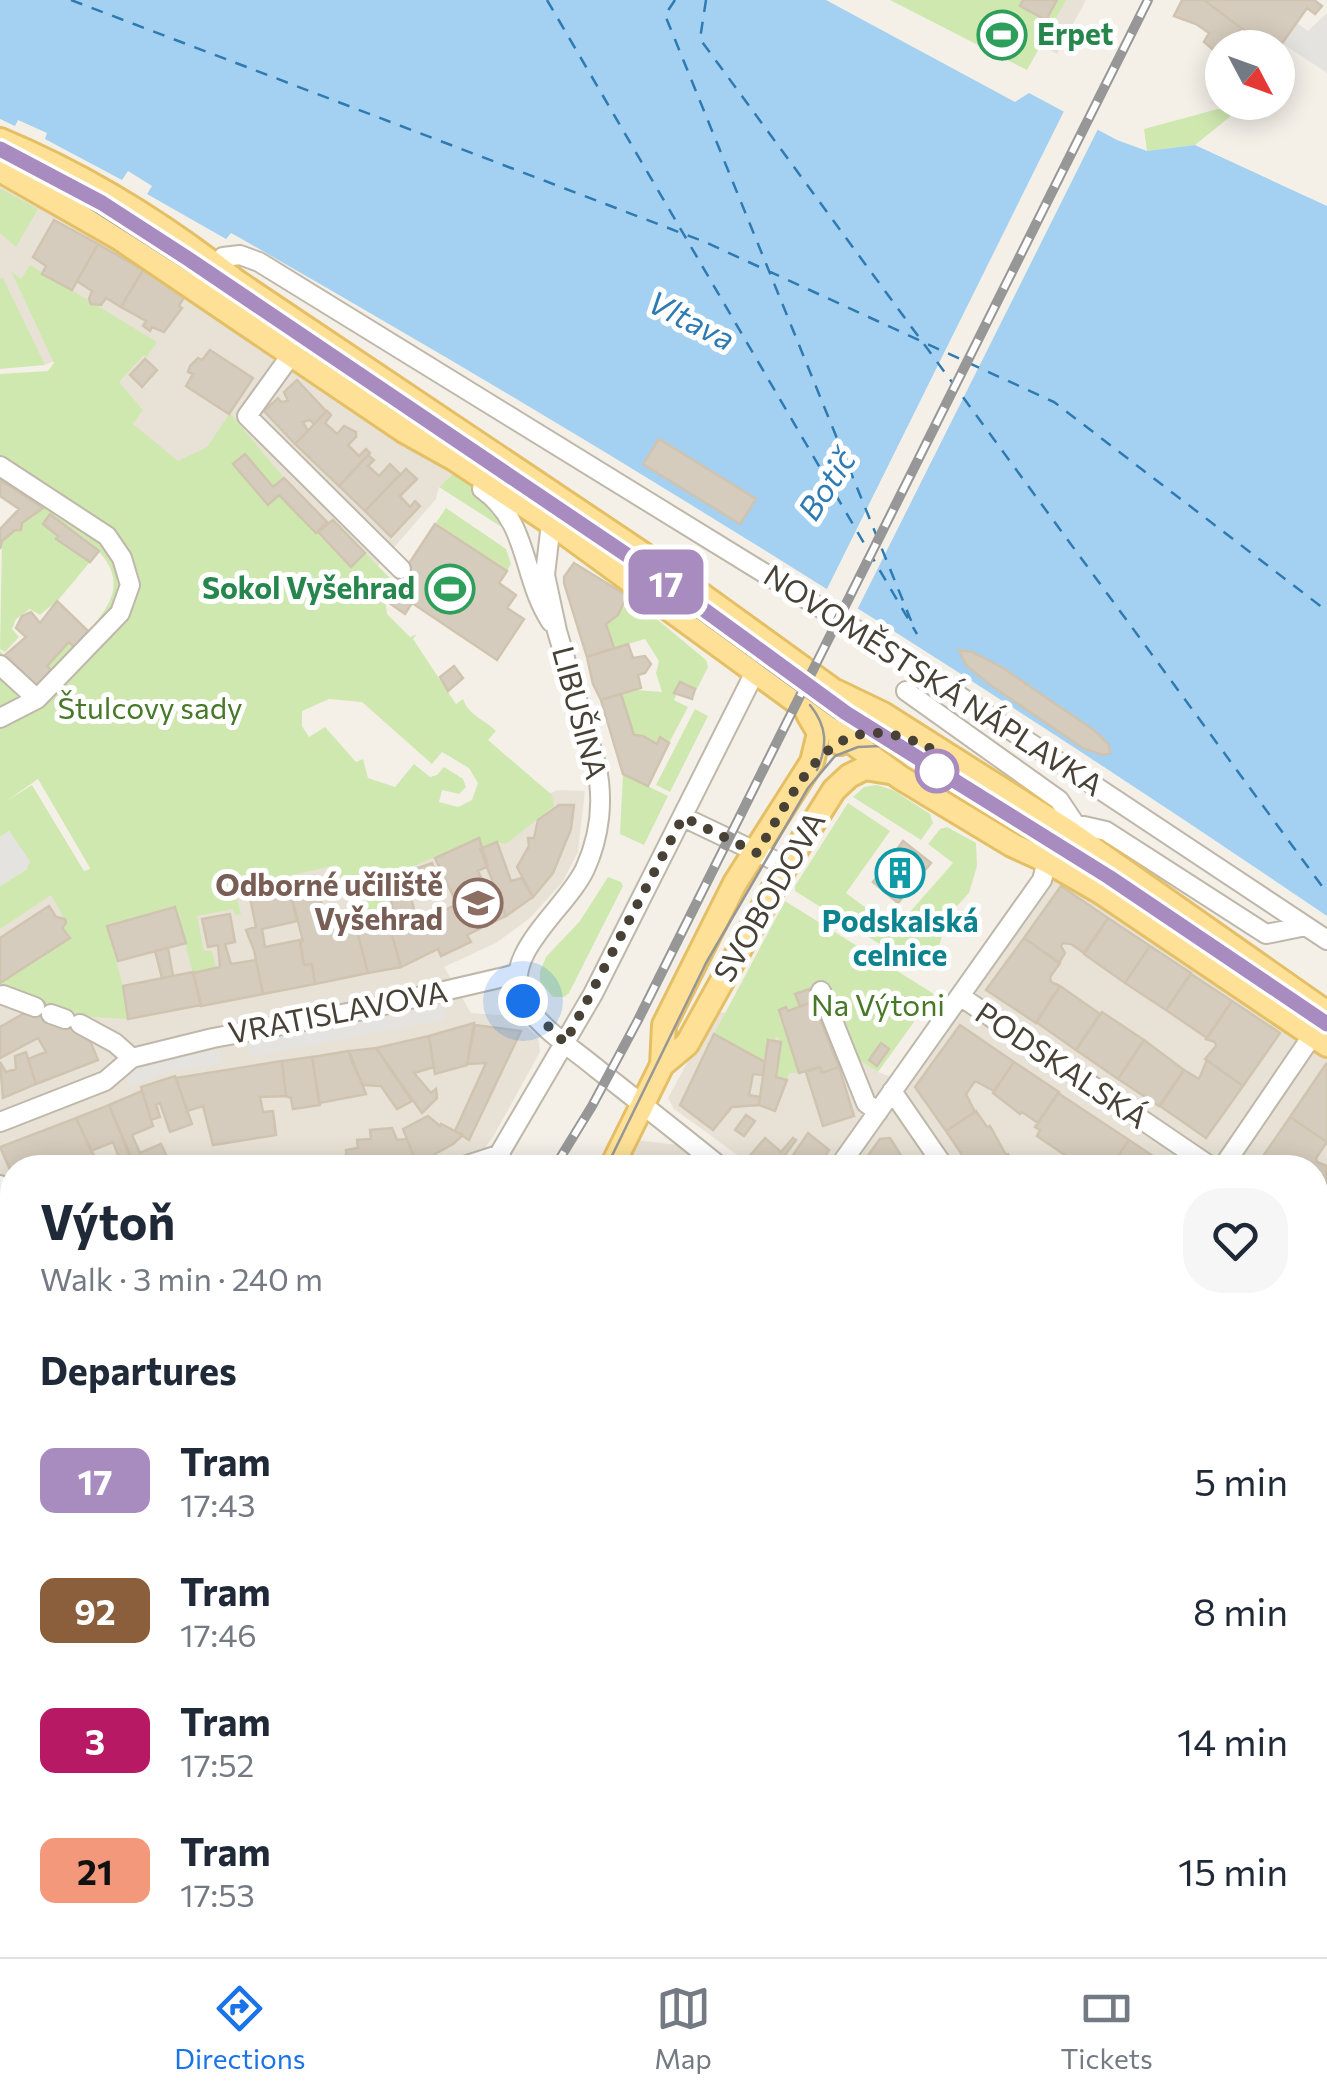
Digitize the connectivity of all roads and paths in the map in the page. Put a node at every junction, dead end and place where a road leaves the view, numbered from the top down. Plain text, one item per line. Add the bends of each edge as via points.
1 (0, 140) edge
2 (0, 170) edge
3 (223, 258) dead end
4 (309, 330) junction
5 (292, 355) junction
6 (432, 450) junction
7 (0, 466) edge
8 (546, 490) junction
9 (550, 524) junction
10 (576, 542) junction
11 (549, 550) junction
12 (401, 569) dead end
13 (557, 631) junction
14 (0, 665) edge
15 (755, 672) junction
16 (833, 690) junction
17 (906, 691) dead end
18 (38, 699) junction
19 (803, 707) junction
20 (0, 718) edge
21 (848, 740) junction
22 (936, 750) junction
23 (812, 762) junction
24 (901, 778) junction
25 (834, 790) junction
26 (683, 817) junction
27 (757, 853) junction
28 (1047, 861) junction
29 (786, 866) junction
30 (1306, 926) junction
31 (1327, 940) edge
32 (517, 974) junction
33 (822, 991) dead end
34 (3, 995) dead end
35 (960, 996) junction
36 (1327, 1013) edge
37 (1320, 1040) edge
38 (565, 1043) junction
39 (132, 1058) junction
40 (662, 1064) junction
41 (892, 1092) junction
42 (642, 1104) junction
43 (878, 1112) junction
44 (0, 1122) edge
45 (500, 1155) edge
46 (617, 1155) edge
47 (706, 1155) edge
48 (847, 1155) edge
49 (935, 1155) edge
50 (1194, 1155) edge
51 (1232, 1155) edge

1 - 4 main road via 139,214
2 - 5 main road via 119,238
3 - 30 street, NOVOMĚSTSKÁ NÁPLAVKA via 240,254 259,262 897,654
4 - 5 street
4 - 8 main road
5 - 6 main road
5 - 12 street via 247,416
6 - 9 main road
6 - 13 street via 503,506 518,532 539,604
7 - 18 street via 107,536 130,585 120,613
8 - 9 street, LIBUŠINA
8 - 16 main road
9 - 10 main road
9 - 11 street, LIBUŠINA
10 - 11 street
10 - 15 main road
11 - 13 street, LIBUŠINA via 545,575
13 - 32 street, LIBUŠINA via 600,781 600,816 584,871 525,950
14 - 18 street
15 - 19 main road
15 - 26 street
16 - 21 main road via 846,713
16 - 22 main road
17 - 30 street via 1060,800 1075,824 1106,831 1266,934
18 - 20 street
19 - 21 main road
19 - 23 main road, SVOBODOVA via 819,733
21 - 22 main road, SVOBODOVA via 887,732
21 - 23 main road, SVOBODOVA
21 - 24 main road
21 - 25 main road
22 - 36 main road via 1070,832
23 - 27 main road, SVOBODOVA
24 - 25 main road, SVOBODOVA via 865,768
24 - 28 main road
25 - 29 main road, SVOBODOVA
26 - 27 street
26 - 38 street
27 - 29 street
27 - 40 main road, SVOBODOVA via 664,1025
28 - 35 street via 1042,880
28 - 37 main road
29 - 40 main road, SVOBODOVA via 687,1044
30 - 31 street, NOVOMĚSTSKÁ NÁPLAVKA
32 - 38 street via 523,1001
32 - 39 street, VRATISLAVOVA
33 - 43 street via 866,1103
34 - 39 street via 115,1042
35 - 41 street
35 - 50 street, PODSKALSKÁ
36 - 37 street
37 - 51 street
38 - 42 street
38 - 45 street
39 - 44 street, VRATISLAVOVA via 105,1081
40 - 42 main road, SVOBODOVA
41 - 43 street
41 - 49 street
42 - 46 main road, SVOBODOVA
42 - 47 street
43 - 48 street

